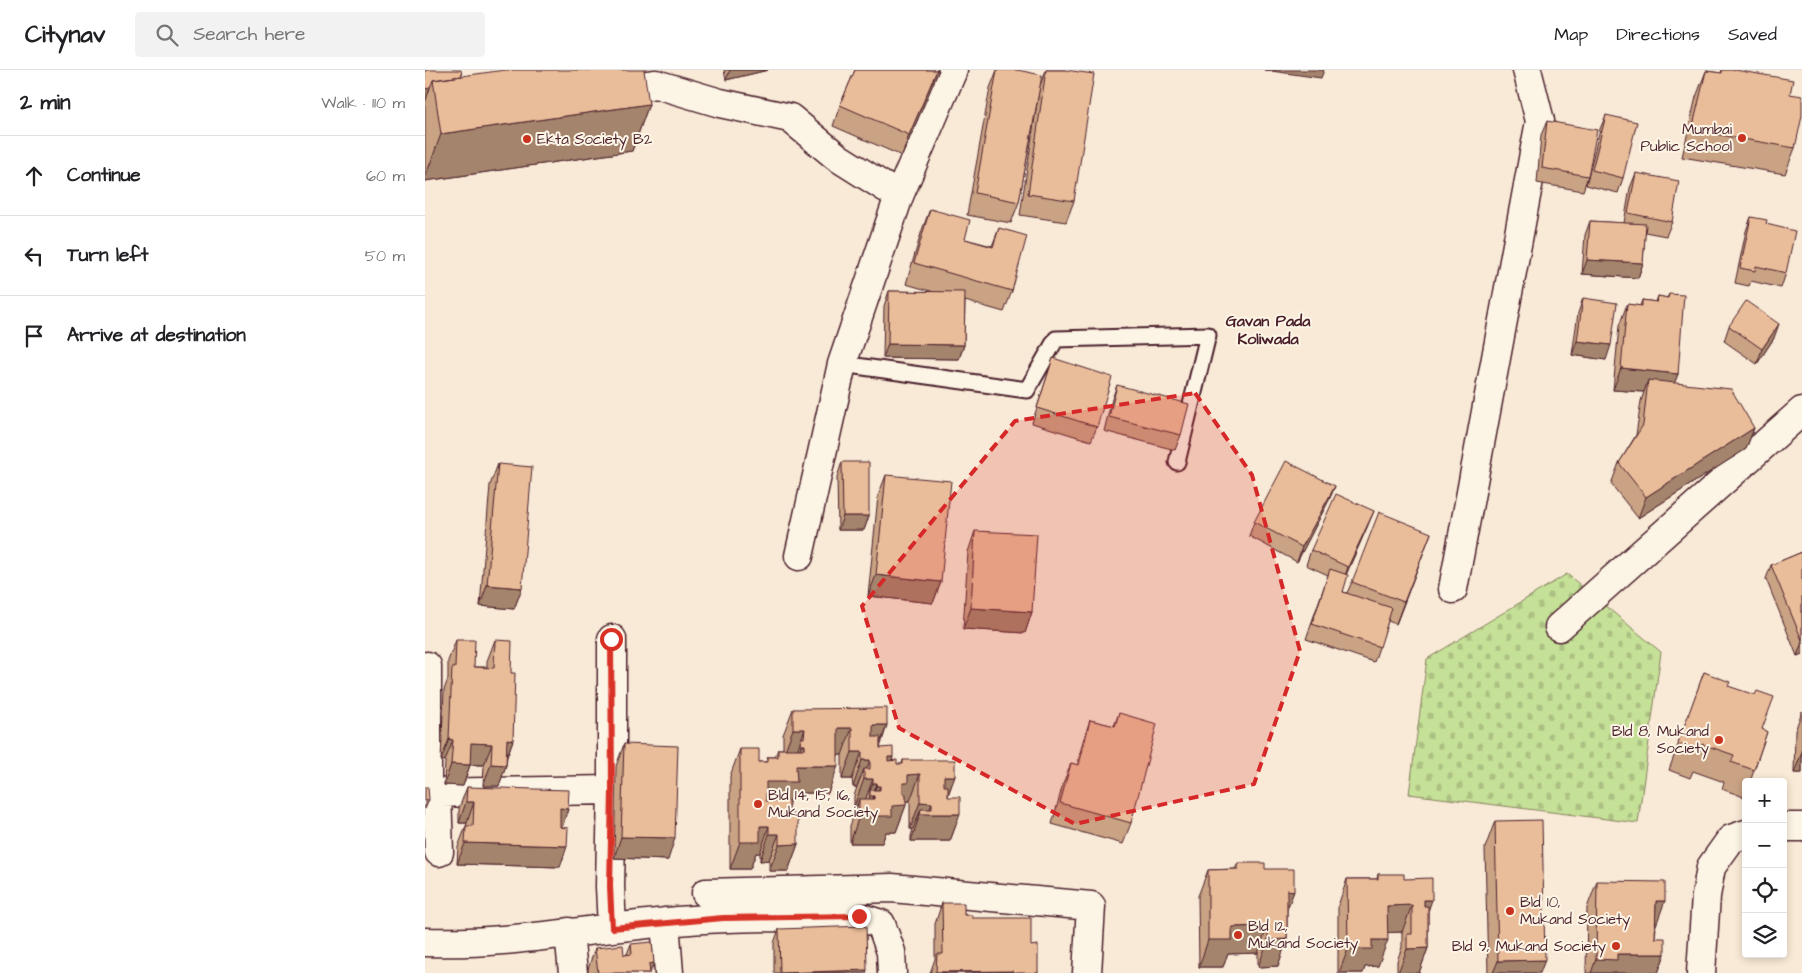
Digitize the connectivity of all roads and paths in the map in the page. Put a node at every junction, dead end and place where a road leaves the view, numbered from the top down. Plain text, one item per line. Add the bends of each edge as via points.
1 (953, 70) edge
2 (1527, 70) edge
3 (587, 93) edge
4 (899, 196) junction
5 (842, 364) junction
6 (1802, 411) edge
7 (1177, 462) dead end
8 (799, 556) dead end
9 (1453, 589) dead end
10 (1559, 627) dead end
11 (611, 639) dead end
12 (427, 666) dead end
13 (612, 790) junction
14 (430, 793) edge
15 (1787, 827) edge
16 (1802, 827) edge
17 (1742, 835) edge
18 (439, 852) dead end
19 (705, 893) dead end
20 (665, 922) junction
21 (612, 928) junction
22 (569, 932) junction
23 (425, 942) edge
24 (573, 973) edge
25 (669, 973) edge
26 (892, 973) edge
27 (1087, 973) edge
28 (1701, 973) edge

1 - 4 street
2 - 9 street via 1540,121
3 - 4 street via 656,84 720,103 791,118 837,157
4 - 5 street
5 - 7 lane via 1027,390 1056,339 1208,335
5 - 8 street
6 - 10 street
11 - 13 street
12 - 14 street
13 - 14 street
13 - 21 street
14 - 18 street
15 - 16 street
17 - 28 street via 1731,839 1711,867
19 - 27 street via 892,888 1091,906
20 - 21 street
20 - 25 street
20 - 26 street via 859,916 881,924 891,952
21 - 22 street
22 - 23 street via 462,943
22 - 24 street

